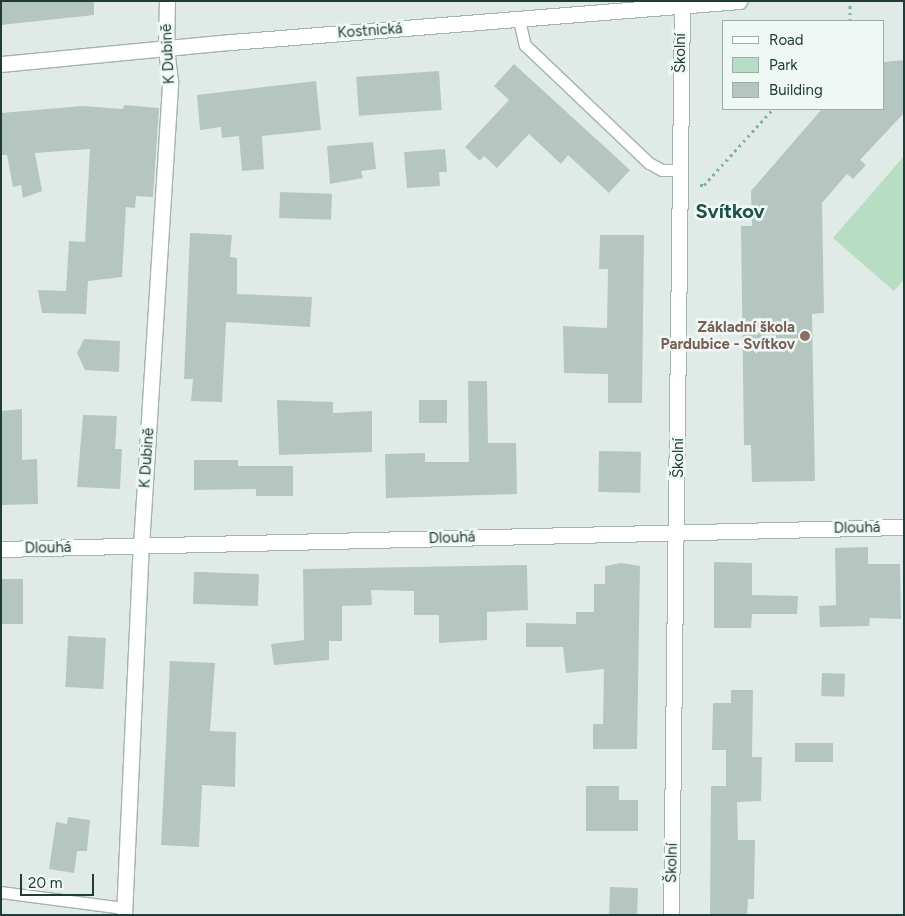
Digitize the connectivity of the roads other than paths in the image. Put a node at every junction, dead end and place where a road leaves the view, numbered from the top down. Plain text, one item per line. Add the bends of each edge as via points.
1 (167, 1) edge
2 (739, 1) edge
3 (682, 4) edge
4 (519, 20) junction
5 (166, 48) junction
6 (1, 64) edge
7 (680, 178) junction
8 (904, 527) edge
9 (678, 532) junction
10 (141, 546) junction
11 (1, 549) edge
12 (1, 892) edge
13 (124, 911) edge
14 (671, 915) edge

1 - 5 street, K Dubině
2 - 3 street, Kostnická
3 - 4 street, Kostnická
3 - 7 street, Školní
4 - 5 street, Kostnická
4 - 7 lane via 525,45 649,163
5 - 6 street, Kostnická
5 - 10 street, K Dubině via 170,81
7 - 9 street, Školní
8 - 9 street, Dlouhá
9 - 10 street, Dlouhá
9 - 14 street, Školní
10 - 11 street, Dlouhá
10 - 13 street, K Dubině
12 - 13 lane

